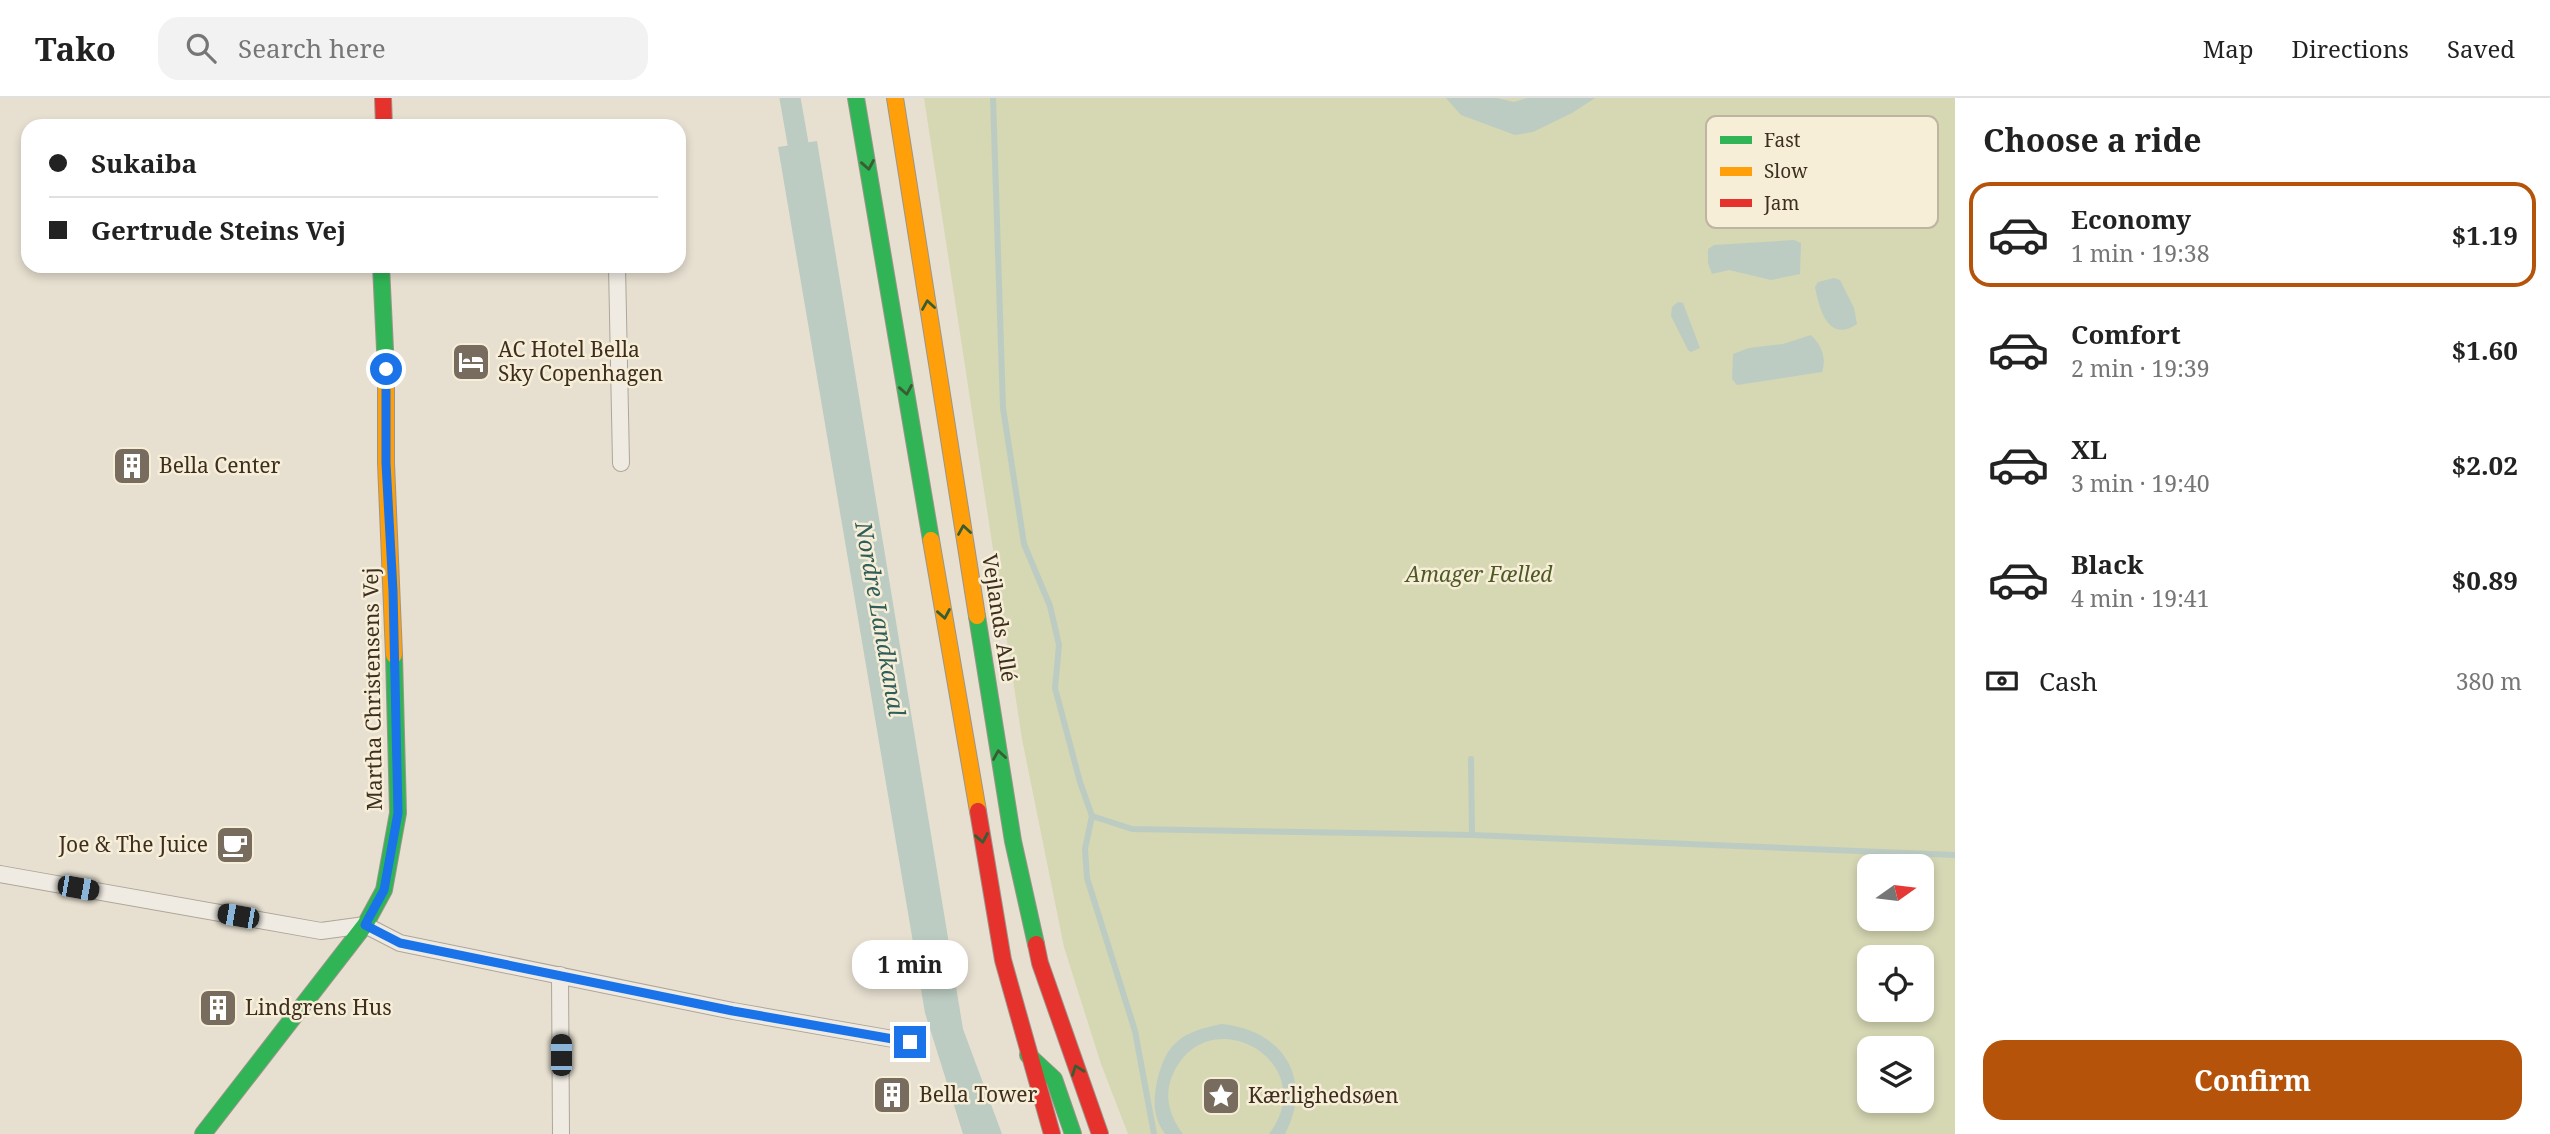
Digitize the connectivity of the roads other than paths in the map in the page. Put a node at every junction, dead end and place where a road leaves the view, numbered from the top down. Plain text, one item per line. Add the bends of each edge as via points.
1 (383, 98) edge
2 (856, 98) edge
3 (886, 98) edge
4 (895, 98) edge
5 (384, 119) edge
6 (901, 132) junction
7 (381, 273) edge
8 (617, 273) edge
9 (621, 463) dead end
10 (0, 874) edge
11 (365, 925) junction
12 (560, 975) junction
13 (910, 1042) dead end
14 (1028, 1055) junction
15 (203, 1134) edge
16 (561, 1134) edge
17 (1052, 1134) edge
18 (1073, 1134) edge
19 (1101, 1134) edge

1 - 5 street
2 -> 14 street via 1003,960
3 - 6 street
4 - 6 street, Vejlands Allé
19 -> 6 street, Vejlands Allé via 1040,962 1013,841
7 - 11 street, Martha Christensens Vej via 398,813 384,890
8 - 9 street
10 - 11 street via 321,931
11 - 12 street via 400,943
11 - 15 street, Martha Christensens Vej
12 - 13 street
12 - 16 street
14 - 17 street
14 - 18 street via 1054,1079

